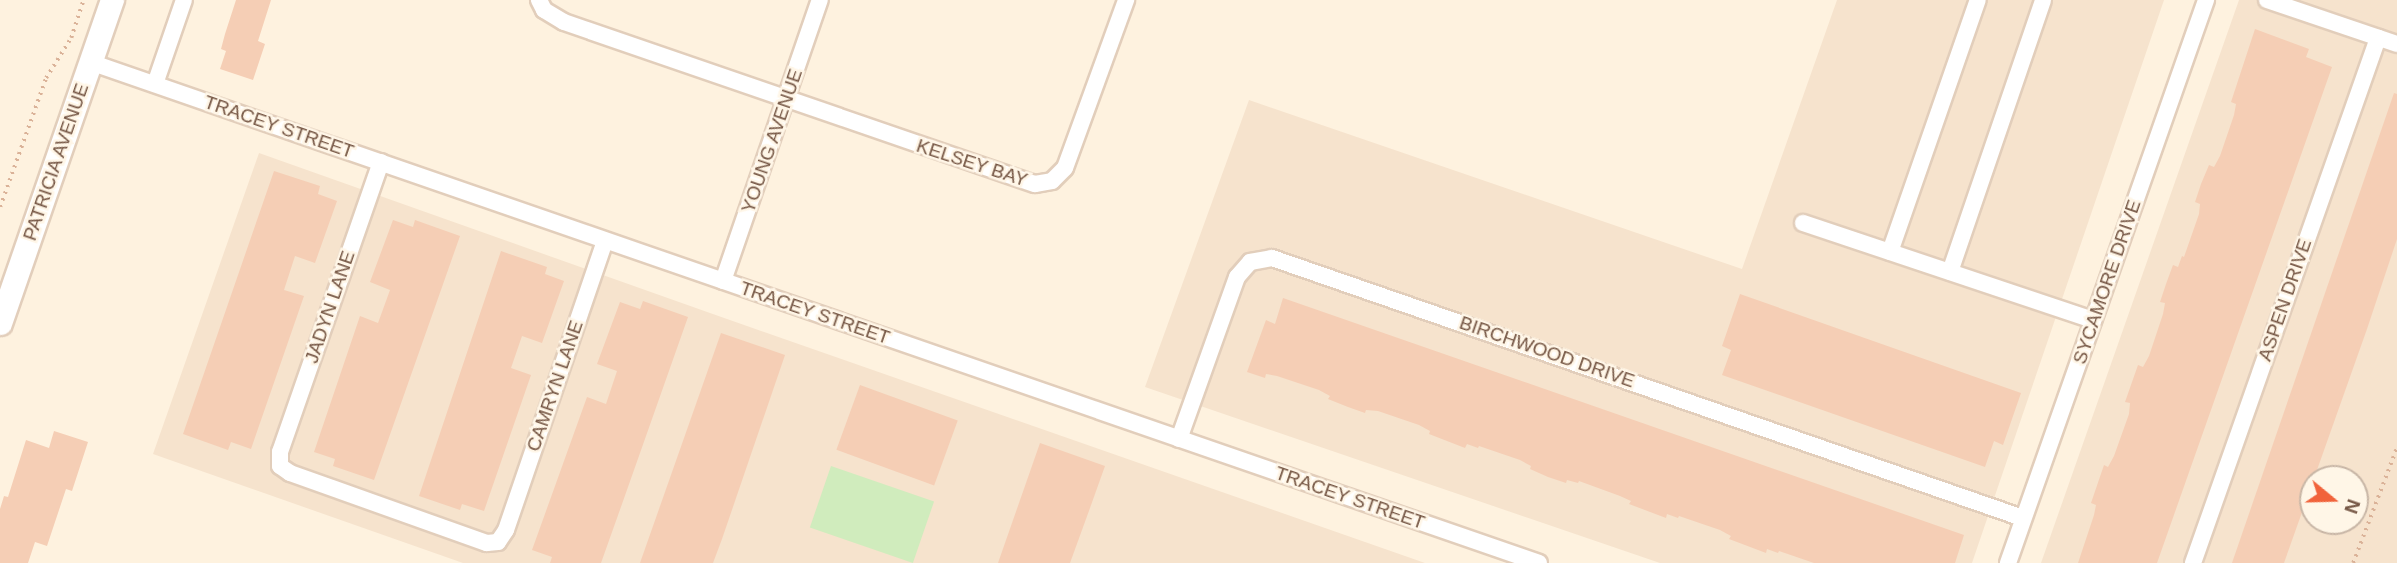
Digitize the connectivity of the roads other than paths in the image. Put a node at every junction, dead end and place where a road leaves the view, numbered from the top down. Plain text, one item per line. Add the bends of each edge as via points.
1 (112, 0) edge
2 (184, 0) edge
3 (539, 0) edge
4 (820, 0) edge
5 (1125, 0) edge
6 (1978, 0) edge
7 (2043, 0) edge
8 (2206, 0) edge
9 (2267, 0) edge
10 (2378, 38) junction
11 (2397, 44) edge
12 (90, 62) junction
13 (155, 84) junction
14 (785, 100) junction
15 (381, 162) junction
16 (1803, 223) dead end
17 (605, 241) junction
18 (1890, 252) junction
19 (1950, 272) junction
20 (723, 281) junction
21 (2093, 320) junction
22 (0, 323) edge
23 (1179, 439) junction
24 (2023, 518) junction
25 (506, 530) joint
26 (1539, 563) edge
27 (2008, 563) edge
28 (2193, 563) edge

1 - 12 street, PATRICIA AVENUE
2 - 13 street
3 - 14 street via 544,10 564,22
4 - 14 street, YOUNG AVENUE
5 - 14 street, KELSEY BAY via 1070,158 1059,176 1045,184 1026,182
6 - 18 street
7 - 19 street
8 - 21 street, SYCAMORE DRIVE
9 - 10 street
10 - 11 street
10 - 28 street, ASPEN DRIVE
12 - 13 street, TRACEY STREET
12 - 22 street, PATRICIA AVENUE
13 - 15 street, TRACEY STREET
14 - 20 street, YOUNG AVENUE
15 - 17 street, TRACEY STREET
15 - 25 street, JADYN LANE via 280,452 280,466 487,543 498,542
16 - 18 street
17 - 20 street, TRACEY STREET
17 - 25 street, CAMRYN LANE
18 - 19 street
19 - 21 street
20 - 23 street, TRACEY STREET
21 - 24 street, SYCAMORE DRIVE
23 - 24 street, BIRCHWOOD DRIVE via 1237,277 1250,262 1272,258
23 - 26 street, TRACEY STREET
24 - 27 street, SYCAMORE DRIVE

